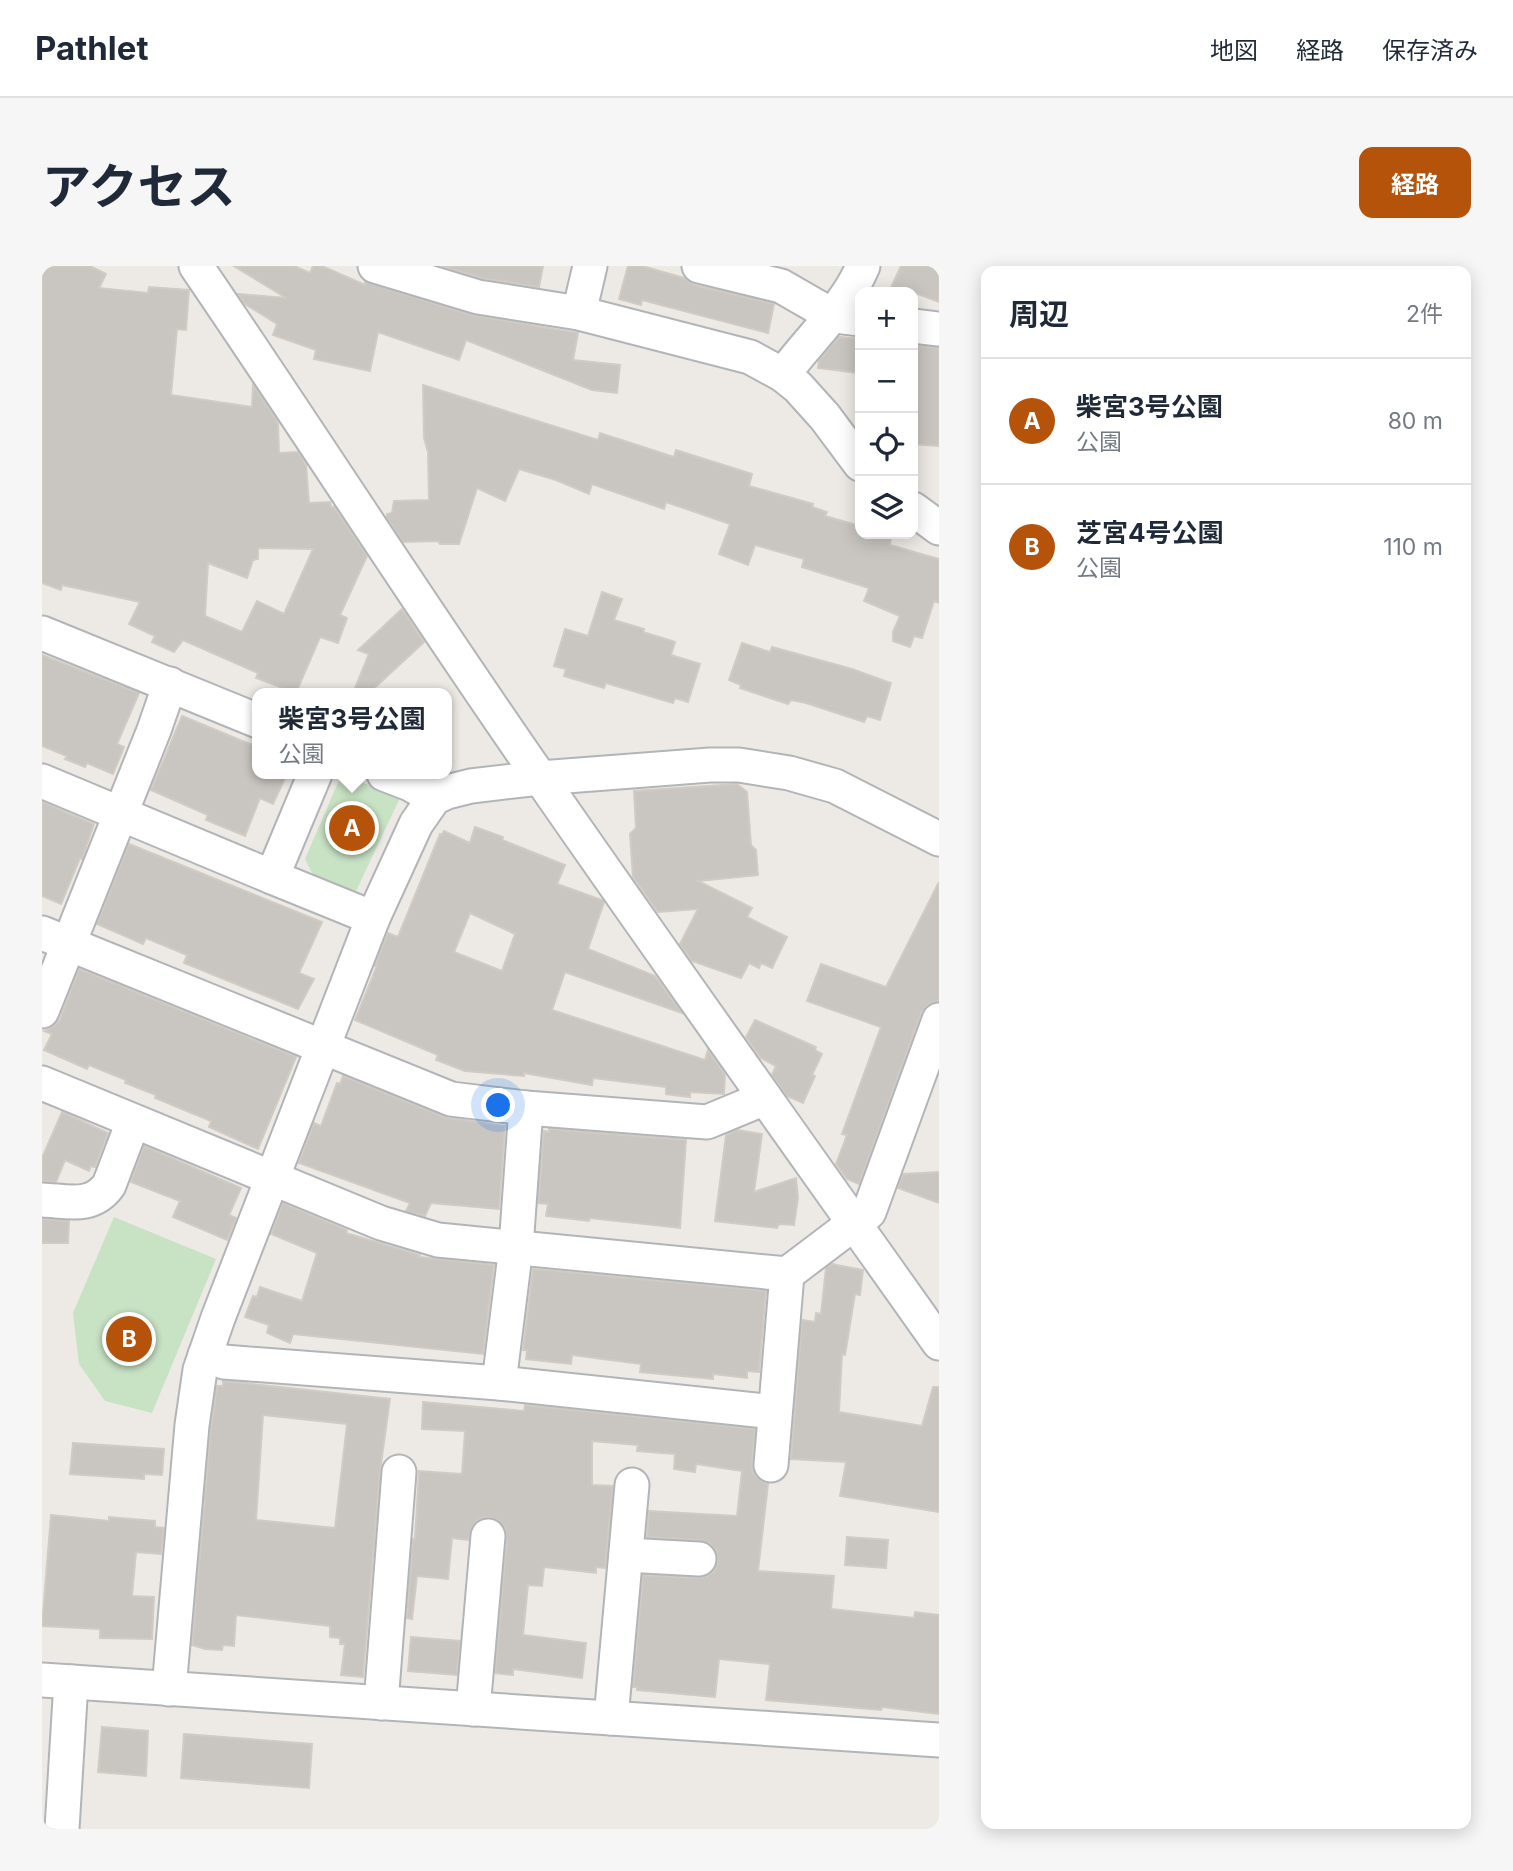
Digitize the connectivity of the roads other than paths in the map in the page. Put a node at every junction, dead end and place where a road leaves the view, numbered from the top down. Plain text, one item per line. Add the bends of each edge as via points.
1 (196, 266) edge
2 (375, 266) edge
3 (590, 266) edge
4 (699, 266) edge
5 (863, 266) edge
6 (579, 313) junction
7 (846, 316) edge
8 (918, 327) edge
9 (939, 329) edge
10 (783, 374) junction
11 (855, 457) edge
12 (918, 513) edge
13 (939, 528) edge
14 (42, 633) edge
15 (170, 684) junction
16 (252, 719) edge
17 (540, 778) junction
18 (313, 779) edge
19 (397, 779) edge
20 (42, 781) edge
21 (433, 798) junction
22 (119, 814) junction
23 (939, 839) edge
24 (272, 877) junction
25 (373, 918) junction
26 (55, 938) edge
27 (42, 1011) edge
28 (939, 1020) edge
29 (324, 1048) junction
30 (930, 1075) edge
31 (42, 1083) edge
32 (765, 1098) junction
33 (526, 1108) junction
34 (134, 1122) junction
35 (273, 1178) junction
36 (42, 1200) edge
37 (854, 1223) junction
38 (516, 1247) junction
39 (787, 1274) junction
40 (939, 1343) edge
41 (205, 1355) junction
42 (499, 1382) junction
43 (774, 1412) junction
44 (771, 1465) dead end
45 (399, 1472) dead end
46 (632, 1485) dead end
47 (488, 1536) dead end
48 (626, 1555) junction
49 (699, 1559) dead end
50 (57, 1681) edge
51 (169, 1689) junction
52 (381, 1703) junction
53 (473, 1709) junction
54 (611, 1718) junction
55 (939, 1740) edge
56 (62, 1829) edge

1 - 17 street
2 - 6 street via 478,297
3 - 6 street
4 - 7 street via 781,286 812,305
5 - 7 street via 843,303
6 - 10 street via 750,357
7 - 10 street
8 - 9 street
10 - 11 street via 817,408
12 - 13 street
14 - 15 street
15 - 16 street
15 - 22 street
17 - 21 street via 471,786
17 - 23 street via 739,765 835,786
17 - 32 street
18 - 24 street
19 - 21 street
20 - 22 street
21 - 25 street via 416,824
22 - 24 street
22 - 26 street
24 - 25 street
25 - 29 street
26 - 27 street
26 - 29 street
28 - 30 street
29 - 33 street via 451,1099
29 - 35 street
30 - 37 street via 872,1207
31 - 34 street
32 - 33 street via 707,1122
32 - 37 street
33 - 38 street
34 - 35 street
34 - 36 street via 105,1191 89,1202
35 - 38 street via 412,1233
35 - 41 street
37 - 39 street
37 - 40 street
38 - 39 street
38 - 42 street
39 - 43 street
41 - 42 street via 224,1362
41 - 51 street via 192,1425
42 - 43 street
43 - 44 street
45 - 52 street
46 - 48 street
47 - 53 street
48 - 49 street
48 - 54 street
50 - 51 street
50 - 56 street
51 - 52 street
52 - 53 street
53 - 54 street
54 - 55 street

